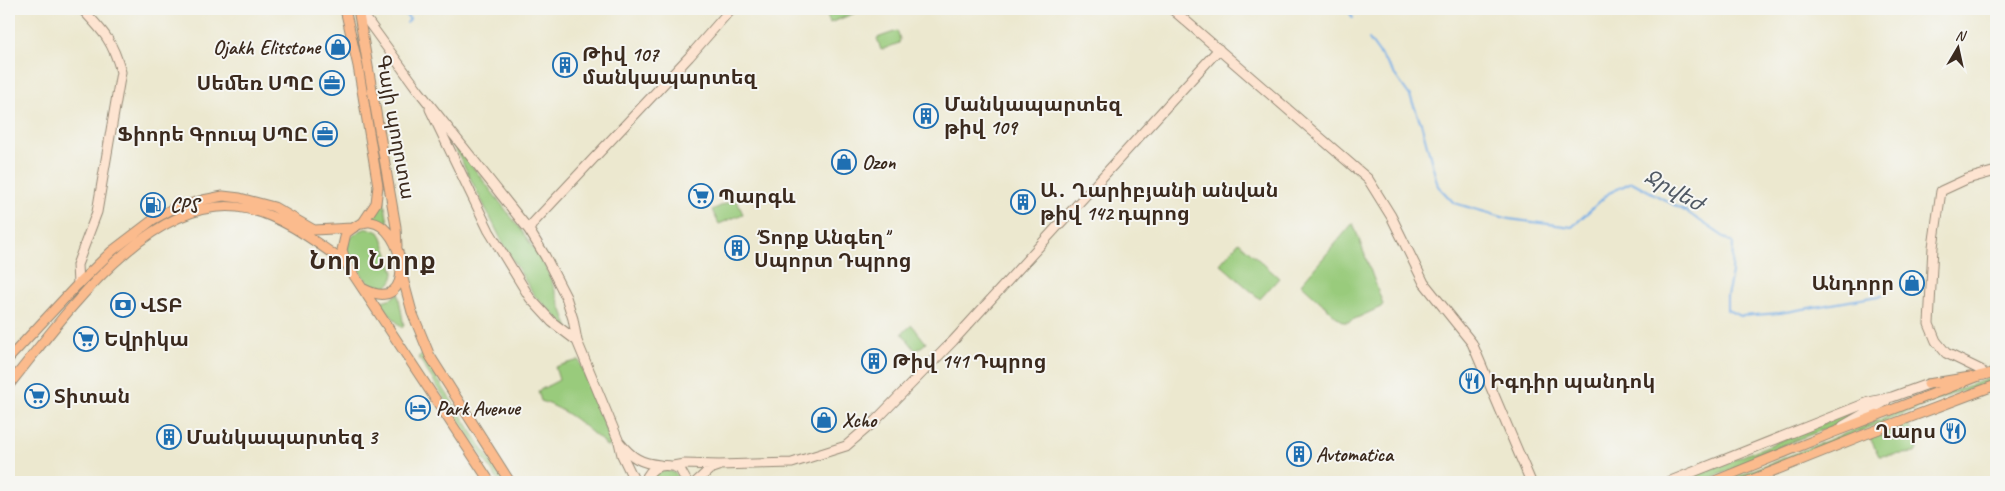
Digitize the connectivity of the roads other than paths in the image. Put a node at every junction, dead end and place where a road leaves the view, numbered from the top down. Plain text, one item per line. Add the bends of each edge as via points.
1 (82, 9) edge
2 (345, 9) edge
3 (358, 9) edge
4 (730, 9) edge
5 (1172, 9) edge
6 (1219, 49) junction
7 (424, 98) junction
8 (1996, 171) edge
9 (362, 224) junction
10 (352, 228) junction
11 (529, 230) junction
12 (397, 251) junction
13 (347, 265) junction
14 (401, 272) junction
15 (78, 284) junction
16 (364, 289) junction
17 (577, 341) junction
18 (16, 350) junction
19 (9, 358) edge
20 (29, 361) junction
21 (1996, 372) edge
22 (1982, 376) junction
23 (1928, 384) joint
24 (9, 385) edge
25 (1996, 385) edge
26 (1892, 397) junction
27 (1832, 433) junction
28 (619, 442) junction
29 (660, 465) junction
30 (719, 465) junction
31 (673, 466) junction
32 (490, 482) edge
33 (510, 482) edge
34 (635, 482) edge
35 (645, 482) edge
36 (687, 482) edge
37 (696, 482) edge
38 (1531, 482) edge
39 (1668, 482) edge
40 (1712, 482) edge
41 (1746, 482) edge

1 - 15 street via 104,32 116,51 121,72 97,212 77,265
2 - 9 main road, Գայի պողոտա via 378,186 376,203
3 - 7 street
3 - 12 main road, Գայի պողոտա via 396,227
4 - 11 street
5 - 6 street
6 - 30 street via 953,341 846,446 792,463
6 - 38 street via 1368,179 1391,216 1424,283 1472,343
7 - 11 street
7 - 17 street via 489,231 530,298 552,322
8 - 22 street via 1966,179 1940,191 1933,247 1929,324 1936,341 1946,353 1981,370
9 - 10 main road
9 - 12 main road via 372,222 383,228
10 - 13 main road via 342,243
10 - 15 main road via 314,230 274,207 223,196 203,200 172,209 154,219
11 - 17 street via 566,297
12 - 14 main road
13 - 16 main road
13 - 20 main road via 299,231 269,215 248,208 207,207 158,228 120,258 58,324
14 - 16 main road via 394,291 375,295
14 - 33 main road via 412,312 430,356
15 - 18 main road
16 - 32 main road
17 - 28 street
18 - 19 main road
18 - 20 main road via 26,352
20 - 24 main road
21 - 22 main road
22 - 23 main road
22 - 27 main road
23 - 26 street
25 - 41 main road
26 - 27 street
26 - 39 street via 1868,402
27 - 40 main road
28 - 29 street via 635,459
28 - 34 street
29 - 31 street
29 - 35 street via 651,471
30 - 31 street
30 - 37 street
31 - 36 street via 680,469

